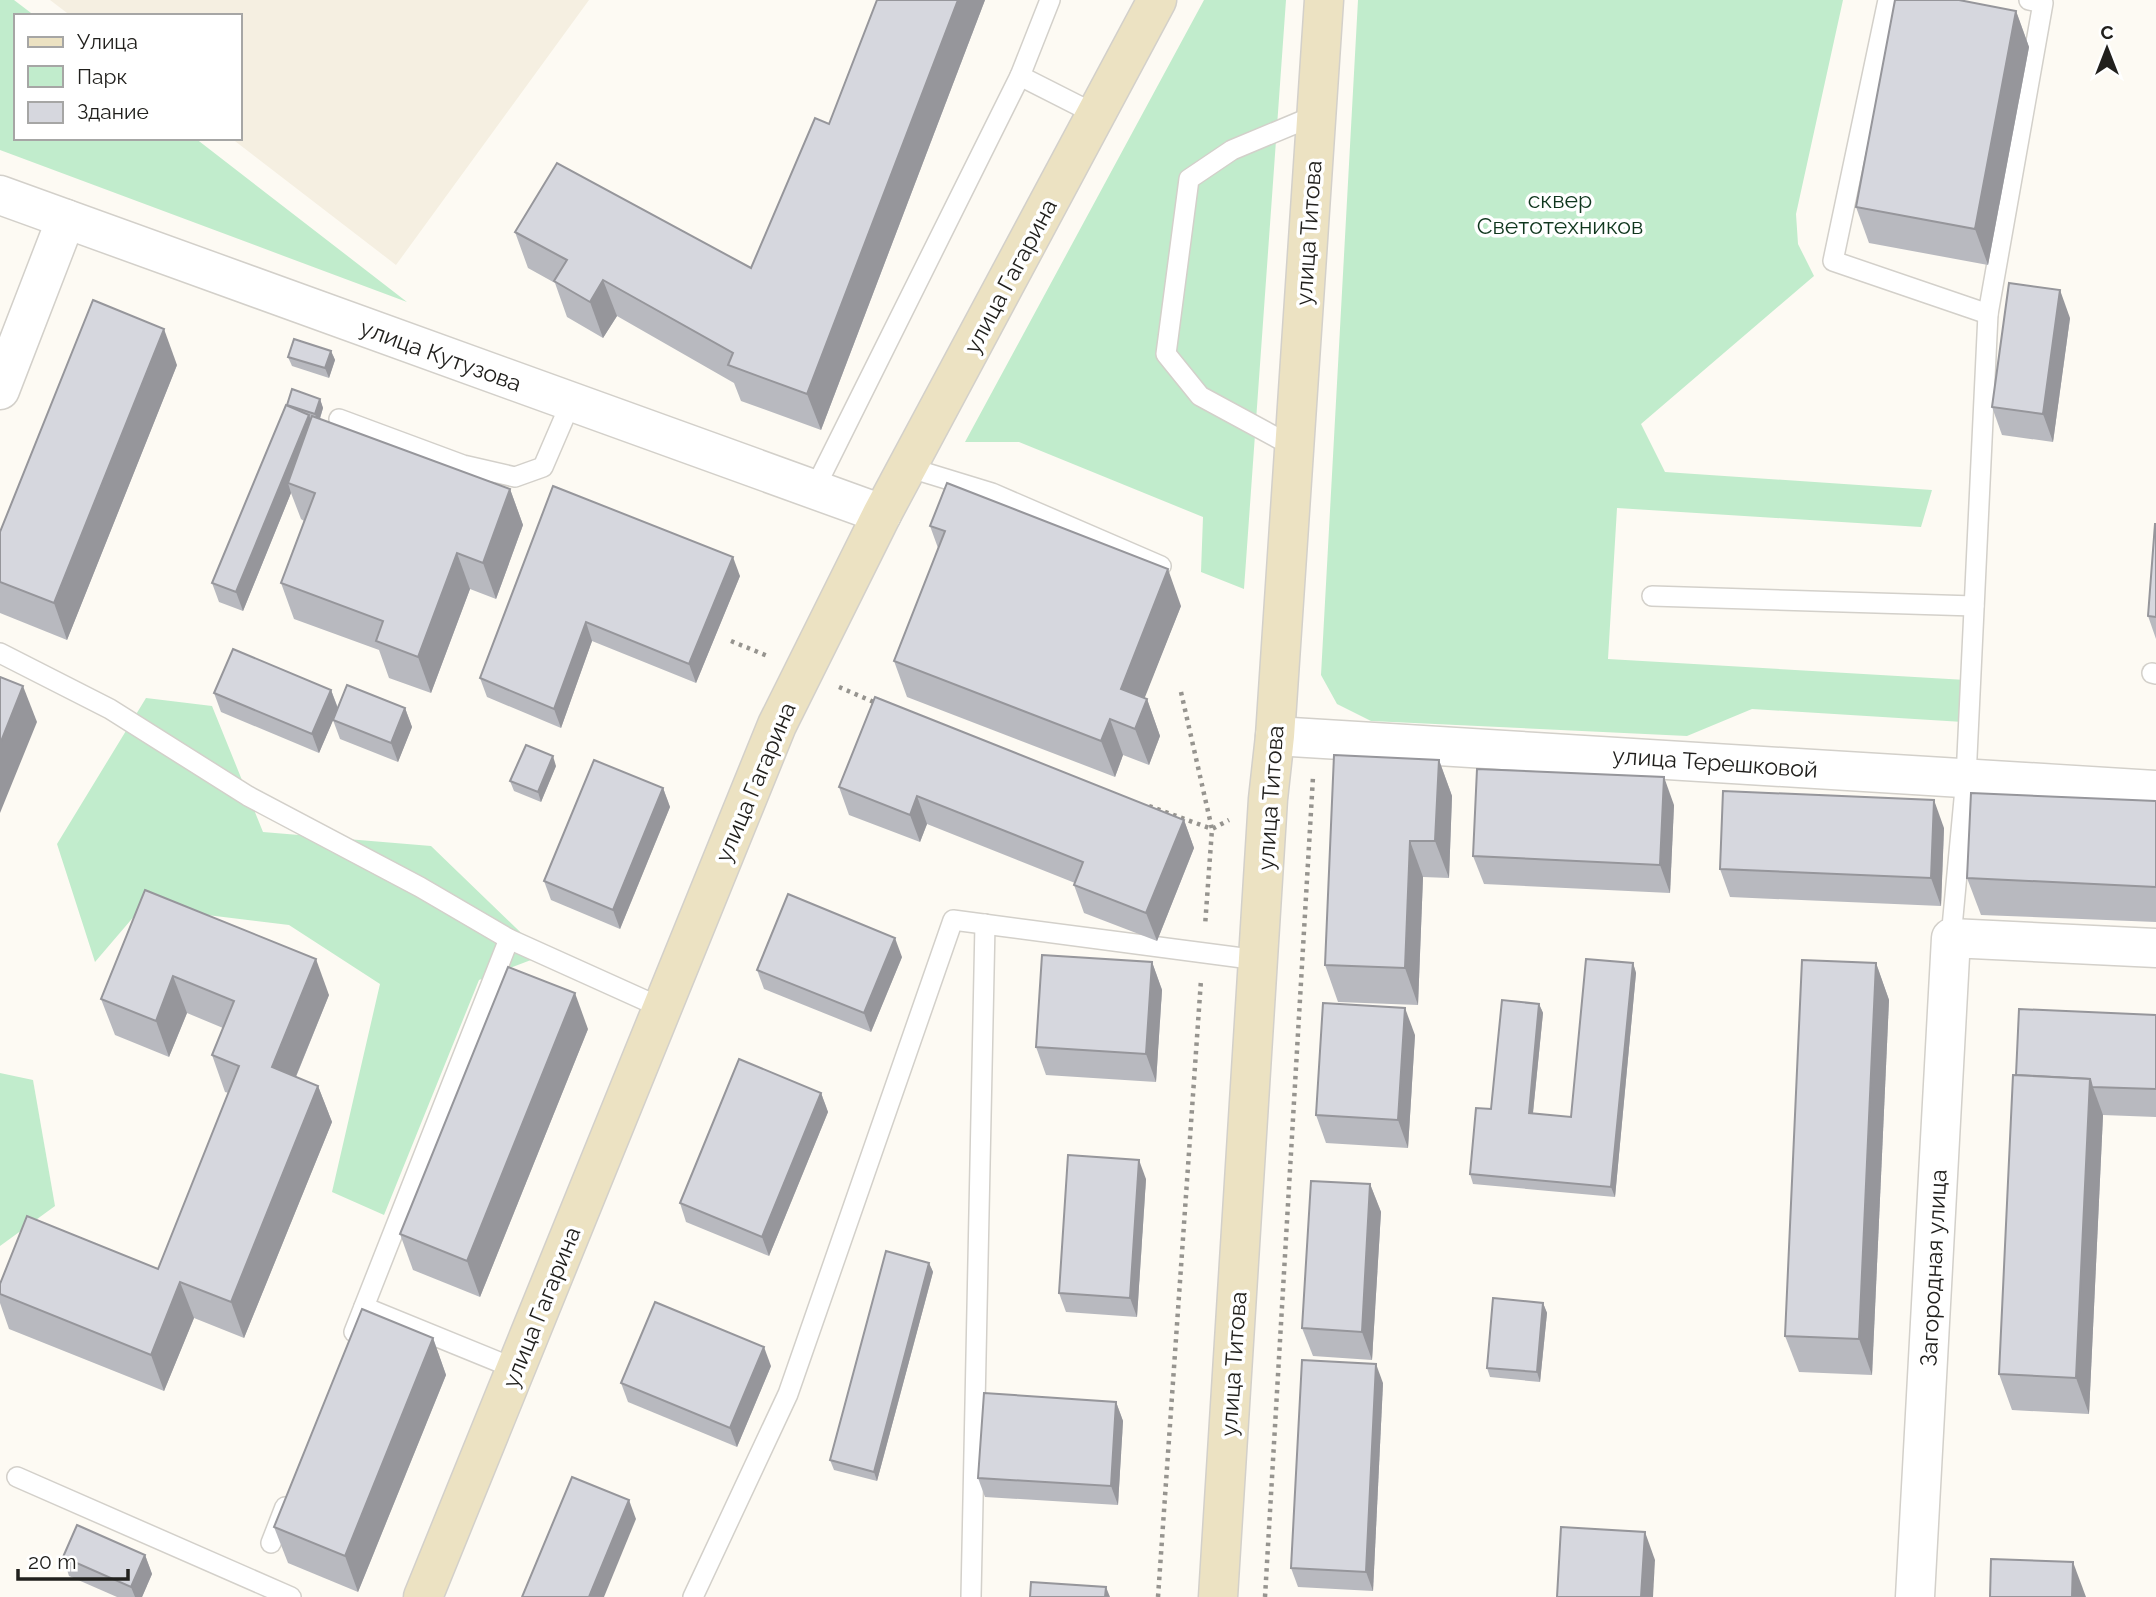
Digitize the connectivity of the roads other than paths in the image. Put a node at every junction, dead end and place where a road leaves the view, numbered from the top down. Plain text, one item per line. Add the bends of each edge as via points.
1 (1050, 0) edge
2 (1157, 0) edge
3 (1324, 0) edge
4 (1888, 0) edge
5 (2029, 0) edge
6 (1020, 76) junction
7 (1097, 115) junction
8 (1316, 115) junction
9 (0, 195) edge
10 (66, 219) junction
11 (1988, 314) junction
12 (0, 390) edge
13 (571, 402) junction
14 (339, 419) dead end
15 (1294, 447) junction
16 (907, 467) junction
17 (814, 490) junction
18 (882, 514) junction
19 (1161, 566) edge
20 (1652, 596) dead end
21 (1974, 606) junction
22 (0, 653) edge
23 (1275, 736) junction
24 (1966, 778) junction
25 (2156, 790) edge
26 (985, 924) junction
27 (1951, 938) junction
28 (509, 939) junction
29 (2156, 948) edge
30 (1258, 960) junction
31 (662, 1008) junction
32 (363, 1307) junction
33 (349, 1345) edge
34 (516, 1369) junction
35 (17, 1477) dead end
36 (290, 1493) edge
37 (271, 1543) edge
38 (291, 1597) edge
39 (423, 1597) edge
40 (693, 1597) edge
41 (971, 1597) edge
42 (1218, 1597) edge
43 (1915, 1597) edge

1 - 6 lane
2 - 7 main road, улица Гагарина
3 - 8 main road, улица Титова
4 - 11 lane via 1833,261
5 - 11 lane, Загородная улица via 2043,3
6 - 7 lane
6 - 17 lane
7 - 16 main road, улица Гагарина
8 - 15 main road, улица Титова
8 - 15 lane via 1232,150 1189,179 1166,354 1200,396
9 - 10 street, улица Кутузова
10 - 12 street
10 - 13 street, улица Кутузова
11 - 21 lane, Загородная улица
13 - 14 lane via 542,467 515,477 463,465
13 - 17 street, улица Кутузова
15 - 23 main road, улица Титова
16 - 18 main road, улица Гагарина
16 - 19 lane via 992,493
17 - 18 street, улица Кутузова
18 - 31 main road, улица Гагарина via 777,725
20 - 21 lane
21 - 24 lane, Загородная улица
22 - 28 lane via 110,709 248,796
23 - 24 street, улица Терешковой
23 - 30 main road, улица Титова
24 - 25 street, улица Терешковой
24 - 27 lane, Загородная улица
26 - 30 lane
26 - 40 lane via 953,920 788,1394
26 - 41 lane
27 - 29 street
27 - 43 street, Загородная улица
28 - 31 lane
28 - 32 lane
30 - 42 main road, улица Титова
31 - 34 main road, улица Гагарина
32 - 33 lane
32 - 34 lane
34 - 39 main road, улица Гагарина
35 - 38 lane
36 - 37 lane

